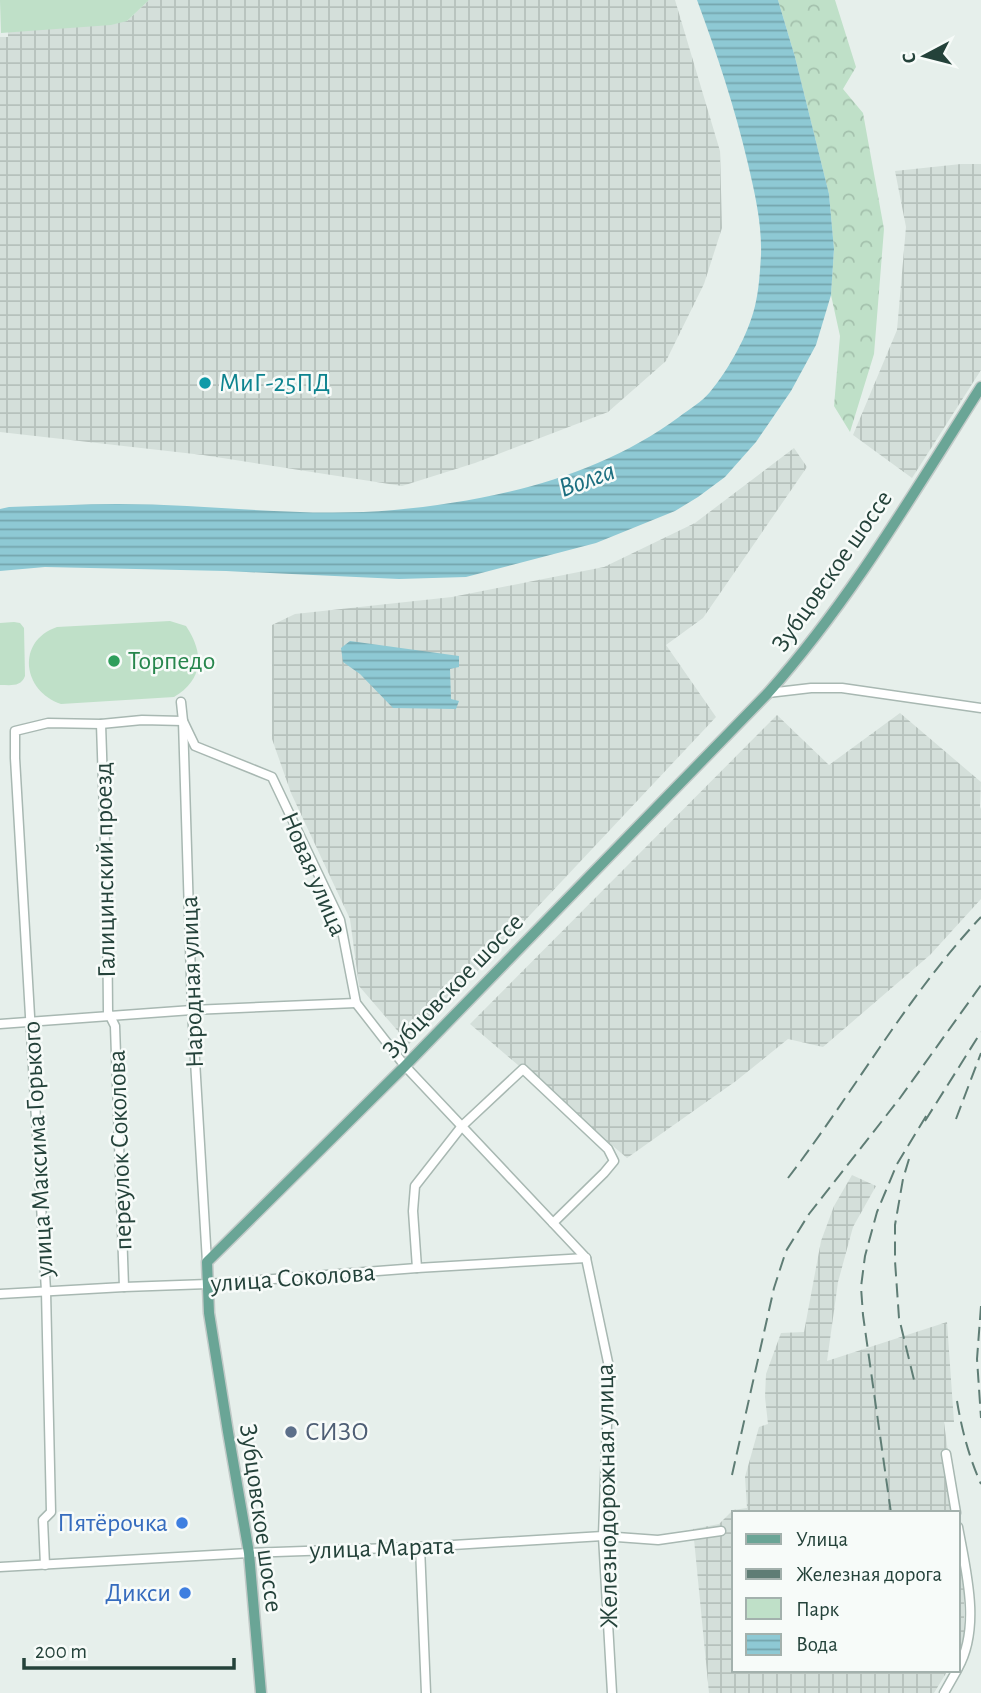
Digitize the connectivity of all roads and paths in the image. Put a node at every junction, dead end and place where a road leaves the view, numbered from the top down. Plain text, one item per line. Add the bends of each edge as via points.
1 (981, 387) edge
2 (768, 693) junction
3 (181, 702) dead end
4 (981, 708) edge
5 (183, 721) junction
6 (101, 724) junction
7 (356, 1003) junction
8 (192, 1010) junction
9 (109, 1015) junction
10 (30, 1022) junction
11 (0, 1024) edge
12 (405, 1066) junction
13 (462, 1126) junction
14 (553, 1223) junction
15 (586, 1258) junction
16 (208, 1262) junction
17 (417, 1268) junction
18 (208, 1284) junction
19 (124, 1287) junction
20 (46, 1291) junction
21 (0, 1294) edge
22 (946, 1454) dead end
23 (956, 1511) edge
24 (721, 1531) dead end
25 (603, 1536) junction
26 (960, 1538) edge
27 (420, 1547) junction
28 (249, 1553) junction
29 (45, 1565) junction
30 (0, 1567) edge
31 (960, 1665) edge
32 (956, 1672) edge
33 (261, 1693) edge
34 (426, 1693) edge
35 (612, 1693) edge
36 (944, 1693) edge

1 - 2 main road, Зубцовское шоссе via 859,578
2 - 4 street via 837,688
2 - 12 main road, Зубцовское шоссе
3 - 5 street, Народная улица
5 - 6 street
5 - 7 street, Новая улица via 195,746 272,777 340,920
5 - 8 street, Народная улица
6 - 9 street, Галицинский проезд
6 - 10 street, улица Максима Горького via 48,723 15,731
7 - 8 street
7 - 12 street, Новая улица
8 - 9 street
8 - 16 street, Народная улица
9 - 10 street
9 - 19 street, переулок Соколова via 115,1026
10 - 11 street
10 - 20 street, улица Максима Горького
12 - 13 street, Новая улица
12 - 16 main road, Зубцовское шоссе
13 - 14 street, Новая улица
13 - 14 street via 523,1069 608,1149 614,1161
13 - 17 street via 415,1186
14 - 15 street, Новая улица
15 - 17 street, улица Соколова
15 - 25 street, Железнодорожная улица via 609,1367
16 - 18 main road, Зубцовское шоссе
17 - 18 street, улица Соколова
18 - 19 street, улица Соколова
18 - 28 main road, Зубцовское шоссе
19 - 20 street, улица Соколова
20 - 21 street, улица Соколова
20 - 29 street, улица Максима Горького via 51,1512 43,1520
22 - 23 street
24 - 25 street, улица Марата via 658,1540
25 - 27 street, улица Марата
25 - 35 street, Железнодорожная улица
26 - 31 street via 970,1614 970,1638
27 - 28 street, улица Марата
27 - 34 street
28 - 29 street, улица Марата
28 - 33 main road, Зубцовское шоссе
29 - 30 street, улица Марата
32 - 36 street

